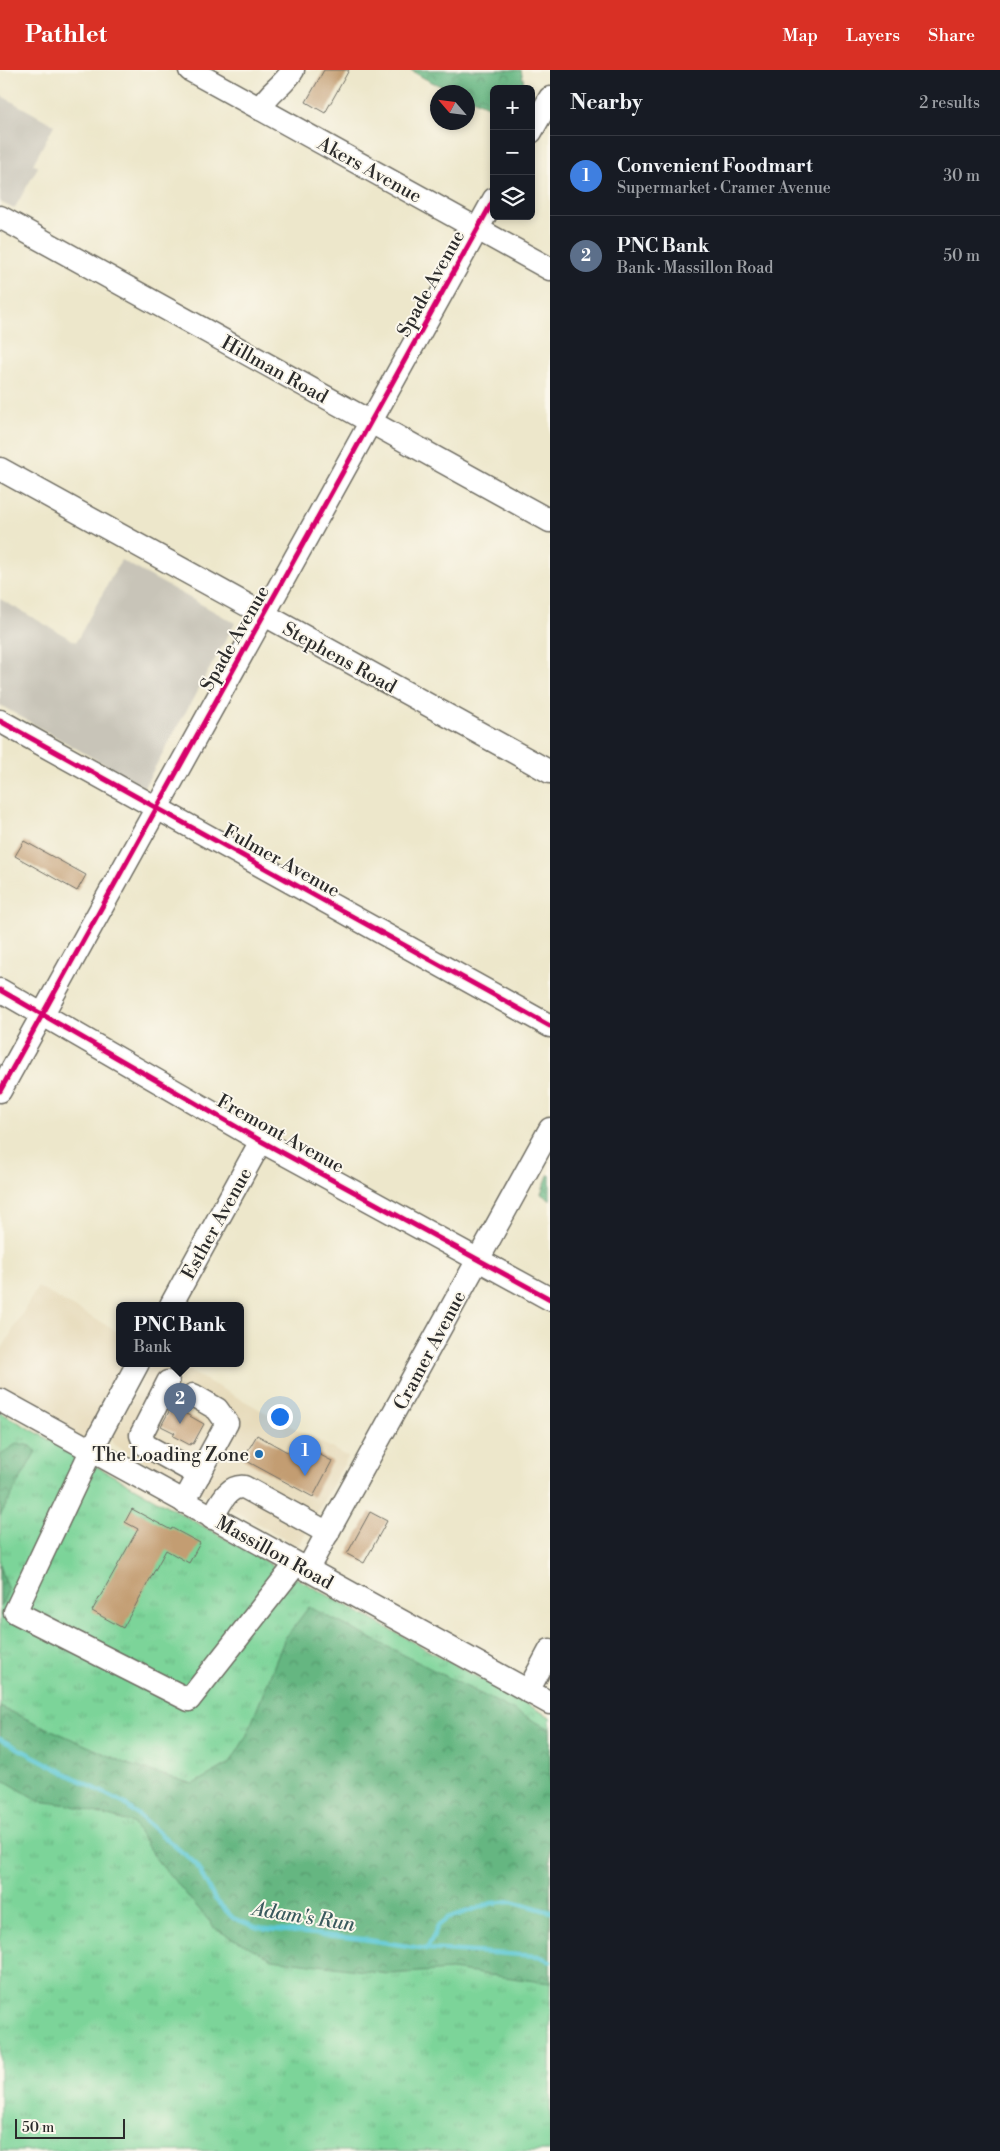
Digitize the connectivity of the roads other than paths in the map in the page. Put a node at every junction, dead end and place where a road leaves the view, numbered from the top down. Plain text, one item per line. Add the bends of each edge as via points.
1 (190, 70) edge
2 (289, 77) edge
3 (550, 98) edge
4 (260, 109) junction
5 (280, 119) junction
6 (532, 130) edge
7 (490, 206) edge
8 (0, 216) edge
9 (477, 228) junction
10 (550, 268) edge
11 (371, 421) junction
12 (0, 469) edge
13 (550, 522) edge
14 (264, 615) junction
15 (0, 721) edge
16 (550, 772) edge
17 (157, 808) junction
18 (0, 990) edge
19 (43, 1014) junction
20 (550, 1026) edge
21 (0, 1091) edge
22 (550, 1129) edge
23 (261, 1141) junction
24 (477, 1260) junction
25 (550, 1299) edge
26 (173, 1302) edge
27 (135, 1367) edge
28 (142, 1367) edge
29 (180, 1389) junction
30 (0, 1400) edge
31 (91, 1451) junction
32 (199, 1475) junction
33 (184, 1502) junction
34 (212, 1518) junction
35 (328, 1533) junction
36 (301, 1567) junction
37 (550, 1650) edge
38 (528, 1691) junction
39 (550, 1703) edge

1 - 4 street, Akers Avenue
2 - 4 street via 268,95
2 - 5 street via 288,104
3 - 6 street
4 - 5 street, Akers Avenue
5 - 9 street, Akers Avenue
7 - 9 street, Spade Avenue
8 - 11 street, Hillman Road
9 - 10 street, Akers Avenue
9 - 11 street, Spade Avenue
11 - 13 street, Hillman Road
11 - 14 street, Spade Avenue
12 - 14 street, Stephens Road
14 - 16 street, Stephens Road
14 - 17 street, Spade Avenue
15 - 17 street, Fulmer Avenue
17 - 19 street, Spade Avenue
17 - 20 street, Fulmer Avenue
18 - 19 street, Fremont Avenue
19 - 21 street, Spade Avenue
19 - 23 street, Fremont Avenue
22 - 24 street, Cramer Avenue
23 - 24 street, Fremont Avenue
23 - 26 street, Esther Avenue
24 - 25 street, Fremont Avenue
24 - 35 street, Cramer Avenue
27 - 31 street
28 - 29 street
29 - 32 street via 217,1409 227,1423
29 - 32 street via 141,1435 145,1445
30 - 31 street, Massillon Road
31 - 33 street, Massillon Road
31 - 36 street, Cramer Avenue via 15,1612 189,1700
32 - 33 street
33 - 34 street, Massillon Road
34 - 35 street via 229,1490 237,1486
34 - 36 street, Massillon Road
35 - 36 street, Cramer Avenue
36 - 38 street, Massillon Road
37 - 38 street
38 - 39 street, Massillon Road

